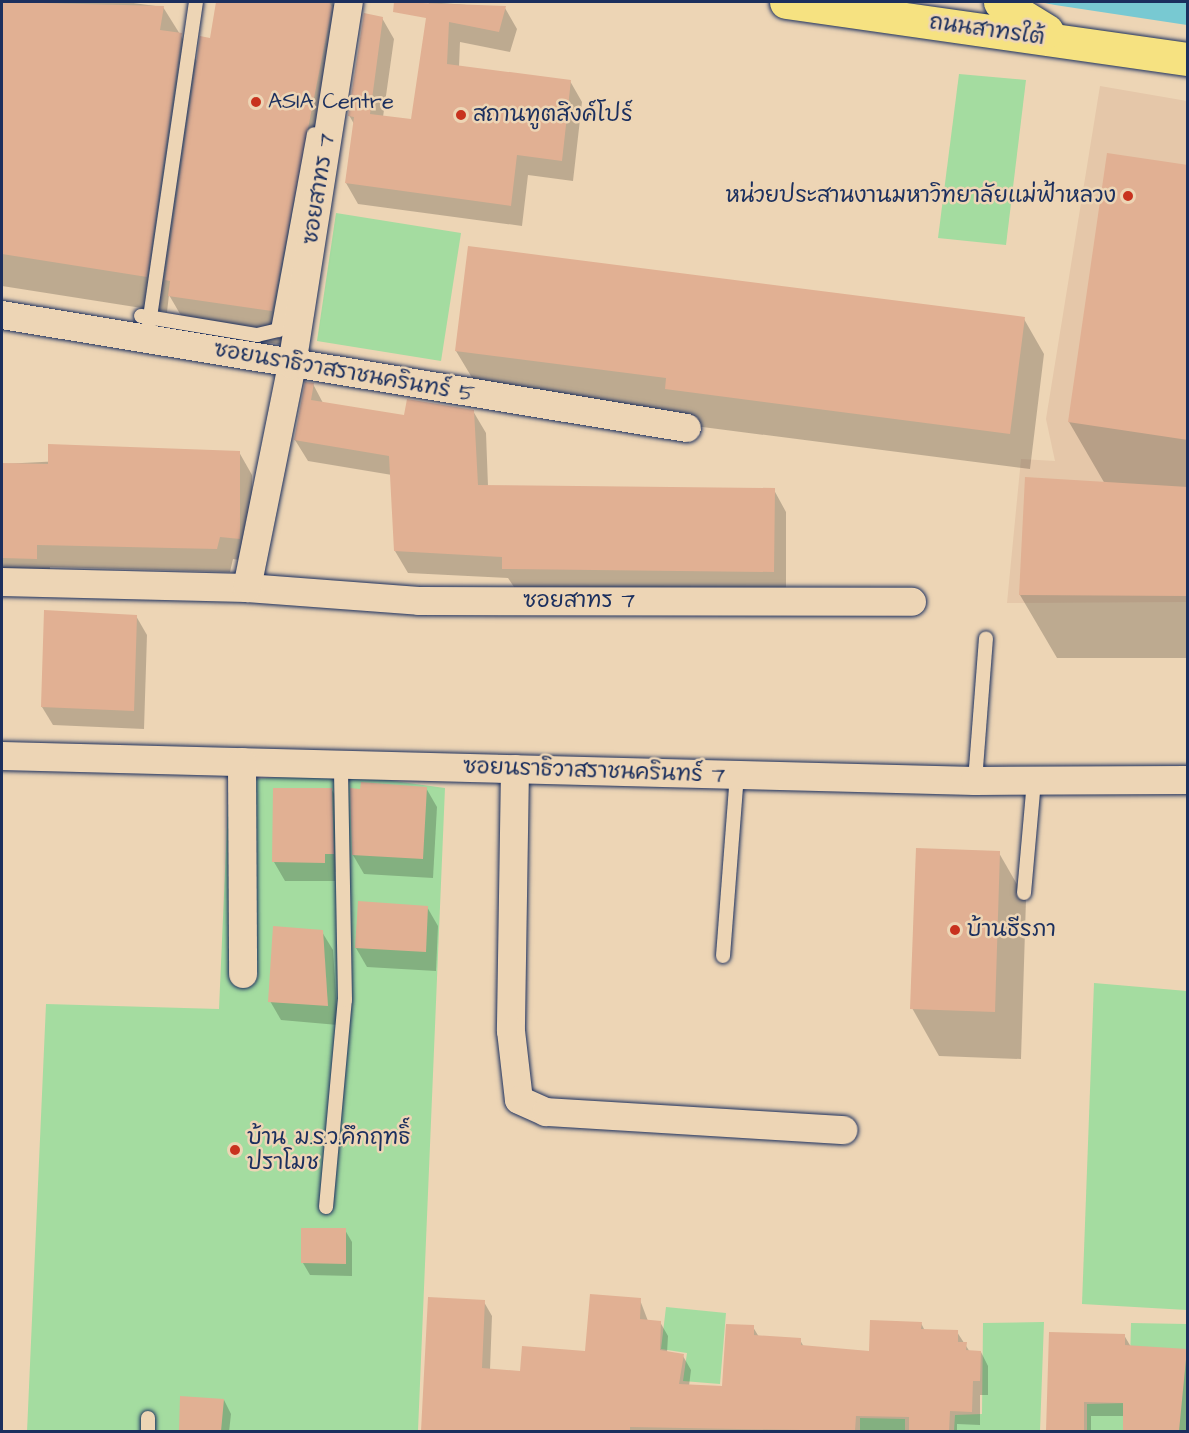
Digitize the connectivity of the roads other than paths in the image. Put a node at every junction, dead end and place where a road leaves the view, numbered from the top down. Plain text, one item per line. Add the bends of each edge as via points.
1 (188, 2) edge
2 (196, 2) edge
3 (336, 2) edge
4 (349, 2) edge
5 (786, 2) edge
6 (1000, 2) edge
7 (1080, 44) junction
8 (1188, 59) edge
9 (165, 186) junction
10 (2, 315) edge
11 (144, 327) junction
12 (292, 365) junction
13 (687, 428) dead end
14 (2, 582) edge
15 (247, 588) junction
16 (912, 602) dead end
17 (986, 638) dead end
18 (2, 756) edge
19 (242, 762) junction
20 (341, 765) junction
21 (515, 769) junction
22 (737, 775) junction
23 (1188, 780) edge
24 (975, 781) junction
25 (1034, 781) junction
26 (1024, 893) dead end
27 (723, 956) dead end
28 (243, 974) dead end
29 (843, 1130) dead end
30 (326, 1207) dead end

1 - 9 lane
2 - 9 lane
3 - 11 lane via 283,323 270,335 195,324
4 - 12 street, ซอยสาทร 7
5 - 7 main road, ถนนสาทรใต้
6 - 7 main road via 1034,27
7 - 8 main road, ถนนสาทรใต้
9 - 11 lane
10 - 11 street, ซอยนราธิวาสราชนครินทร์ 5
11 - 12 street, ซอยนราธิวาสราชนครินทร์ 5
12 - 13 street, ซอยนราธิวาสราชนครินทร์ 5
12 - 15 street, ซอยสาทร 7
14 - 15 street, ซอยสาทร 7
15 - 16 street, ซอยสาทร 7 via 419,601
17 - 24 lane
18 - 19 street, ซอยนราธิวาสราชนครินทร์ 7
19 - 20 street, ซอยนราธิวาสราชนครินทร์ 7
19 - 28 street
20 - 21 street, ซอยนราธิวาสราชนครินทร์ 7
20 - 30 lane via 345,1000
21 - 22 street, ซอยนราธิวาสราชนครินทร์ 7
21 - 29 street via 511,1031 519,1100 546,1112
22 - 24 street, ซอยนราธิวาสราชนครินทร์ 7
22 - 27 lane
23 - 25 street, ซอยนราธิวาสราชนครินทร์ 7
24 - 25 street, ซอยนราธิวาสราชนครินทร์ 7
25 - 26 lane

